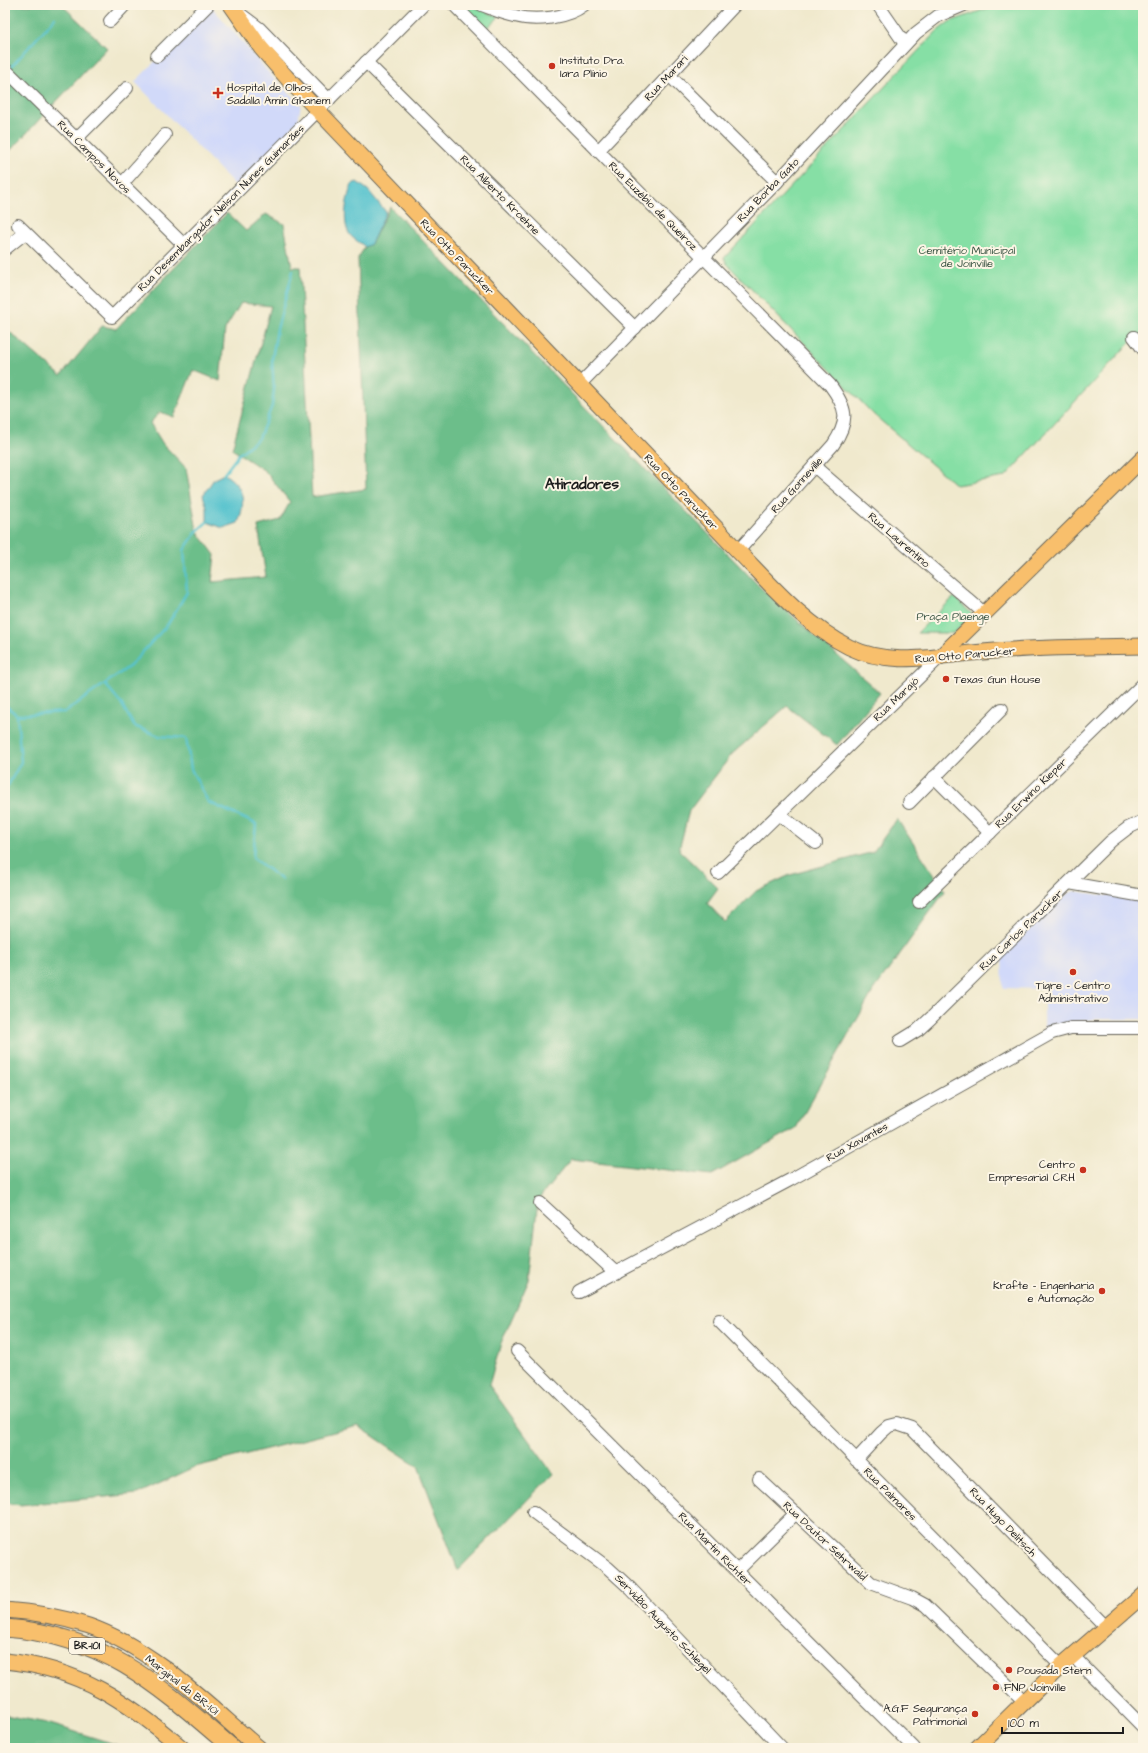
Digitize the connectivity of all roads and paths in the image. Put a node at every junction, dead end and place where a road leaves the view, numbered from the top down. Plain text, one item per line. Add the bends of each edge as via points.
1 (125, 5) edge
2 (208, 5) edge
3 (423, 5) edge
4 (454, 5) edge
5 (482, 5) edge
6 (584, 5) edge
7 (735, 5) edge
8 (878, 5) edge
9 (933, 5) edge
10 (964, 5) edge
11 (233, 8) edge
12 (938, 16) junction
13 (110, 21) dead end
14 (905, 44) junction
15 (157, 56) dead end
16 (366, 62) junction
17 (5, 69) edge
18 (669, 75) junction
19 (127, 88) dead end
20 (329, 100) junction
21 (318, 111) junction
22 (165, 135) dead end
23 (76, 139) junction
24 (598, 151) junction
25 (777, 182) junction
26 (122, 184) junction
27 (184, 245) junction
28 (5, 249) edge
29 (704, 257) junction
30 (635, 328) junction
31 (1134, 338) dead end
32 (1143, 349) edge
33 (579, 385) junction
34 (845, 413) joint
35 (1143, 458) edge
36 (814, 466) junction
37 (738, 551) junction
38 (984, 613) junction
39 (970, 627) junction
40 (1143, 646) edge
41 (983, 652) junction
42 (940, 657) junction
43 (1143, 684) edge
44 (1002, 709) dead end
45 (934, 777) junction
46 (909, 803) dead end
47 (779, 814) junction
48 (1143, 821) edge
49 (990, 833) junction
50 (816, 843) dead end
51 (718, 873) dead end
52 (1069, 883) junction
53 (1143, 896) edge
54 (919, 902) dead end
55 (1143, 1028) edge
56 (900, 1041) dead end
57 (540, 1203) dead end
58 (616, 1273) junction
59 (579, 1292) dead end
60 (719, 1322) dead end
61 (517, 1350) dead end
62 (856, 1460) junction
63 (759, 1479) dead end
64 (533, 1512) dead end
65 (796, 1513) junction
66 (737, 1571) junction
67 (1143, 1595) edge
68 (5, 1610) edge
69 (1106, 1627) junction
70 (5, 1628) edge
71 (5, 1639) edge
72 (1072, 1656) junction
73 (5, 1661) edge
74 (1061, 1666) junction
75 (1024, 1701) junction
76 (1143, 1726) edge
77 (182, 1748) edge
78 (215, 1748) edge
79 (232, 1748) edge
80 (259, 1748) edge
81 (782, 1748) edge
82 (914, 1748) edge
83 (977, 1748) edge

1 - 13 street
2 - 15 street
3 - 16 street, Rua Desembargador Nelson Nunes Guimarães
4 - 24 street, Rua Euzébio de Queiroz
5 - 6 street via 513,16 534,18 566,14
7 - 18 street, Rua Marari
8 - 14 street
9 - 12 street
10 - 12 street, Rua Borba Gato
11 - 20 street via 259,28
11 - 21 main road, Rua Otto Parucker via 268,57
12 - 14 street, Rua Borba Gato
14 - 25 street, Rua Borba Gato
16 - 20 street, Rua Desembargador Nelson Nunes Guimarães
16 - 30 street, Rua Alberto Kroehne
17 - 23 street, Rua Campos Novos
18 - 24 street, Rua Marari
18 - 25 street
19 - 23 street
20 - 21 street, Rua Desembargador Nelson Nunes Guimarães
21 - 27 street, Rua Desembargador Nelson Nunes Guimarães
21 - 33 main road, Rua Otto Parucker
22 - 26 street
23 - 26 street, Rua Campos Novos
24 - 29 street, Rua Euzébio de Queiroz
25 - 29 street, Rua Borba Gato
26 - 27 street, Rua Campos Novos
27 - 28 street, Rua Desembargador Nelson Nunes Guimarães via 112,317 21,229
29 - 30 street, Rua Borba Gato
29 - 34 street, Rua Euzébio de Queiroz via 830,385 842,402
30 - 33 street, Rua Borba Gato
31 - 32 street
33 - 37 main road, Rua Otto Parucker
34 - 36 street, Rua Gonneville via 841,433
35 - 38 main road, Rua Marajó
36 - 37 street, Rua Gonneville
36 - 38 street, Rua Laurentino
37 - 42 main road, Rua Otto Parucker via 801,613 849,647 886,659
38 - 39 main road, Rua Marajó
39 - 41 main road via 970,644
39 - 42 main road, Rua Marajó
40 - 41 main road, Rua Otto Parucker
41 - 42 main road, Rua Otto Parucker
42 - 47 street, Rua Marajó
43 - 49 street, Rua Erwino Kieper
44 - 45 street
45 - 46 street
45 - 49 street
47 - 50 street
47 - 51 street, Rua Marajó
48 - 52 street, Rua Carlos Parucker via 1119,834
49 - 54 street, Rua Erwino Kieper
52 - 53 street
52 - 56 street, Rua Carlos Parucker via 932,1018
55 - 58 street, Rua Xavantes via 1071,1028 1052,1033 790,1180
57 - 58 street
58 - 59 street, Rua Xavantes
60 - 62 street, Rua Palmares
61 - 66 street, Rua Martin Richter
62 - 69 street, Rua Hugo Delitsch via 889,1426 897,1424 912,1429
62 - 74 street, Rua Palmares
63 - 65 street, Rua Doutor Sehrwald
64 - 81 street, Servidão Augusto Schlegel via 631,1589
65 - 66 street
65 - 75 street, Rua Doutor Sehrwald via 871,1583 926,1605
66 - 82 street, Rua Martin Richter
67 - 69 main road
68 - 80 main road, Marginal da BR-101 via 56,1617 90,1627 119,1640 178,1680
69 - 72 main road
70 - 79 highway, BR-101 via 41,1632 87,1646 128,1665 160,1687
71 - 78 highway, BR-101 via 54,1646 115,1671 147,1691
72 - 74 main road
72 - 76 street
73 - 77 main road via 59,1671 100,1687 132,1707
74 - 75 main road
75 - 83 main road

